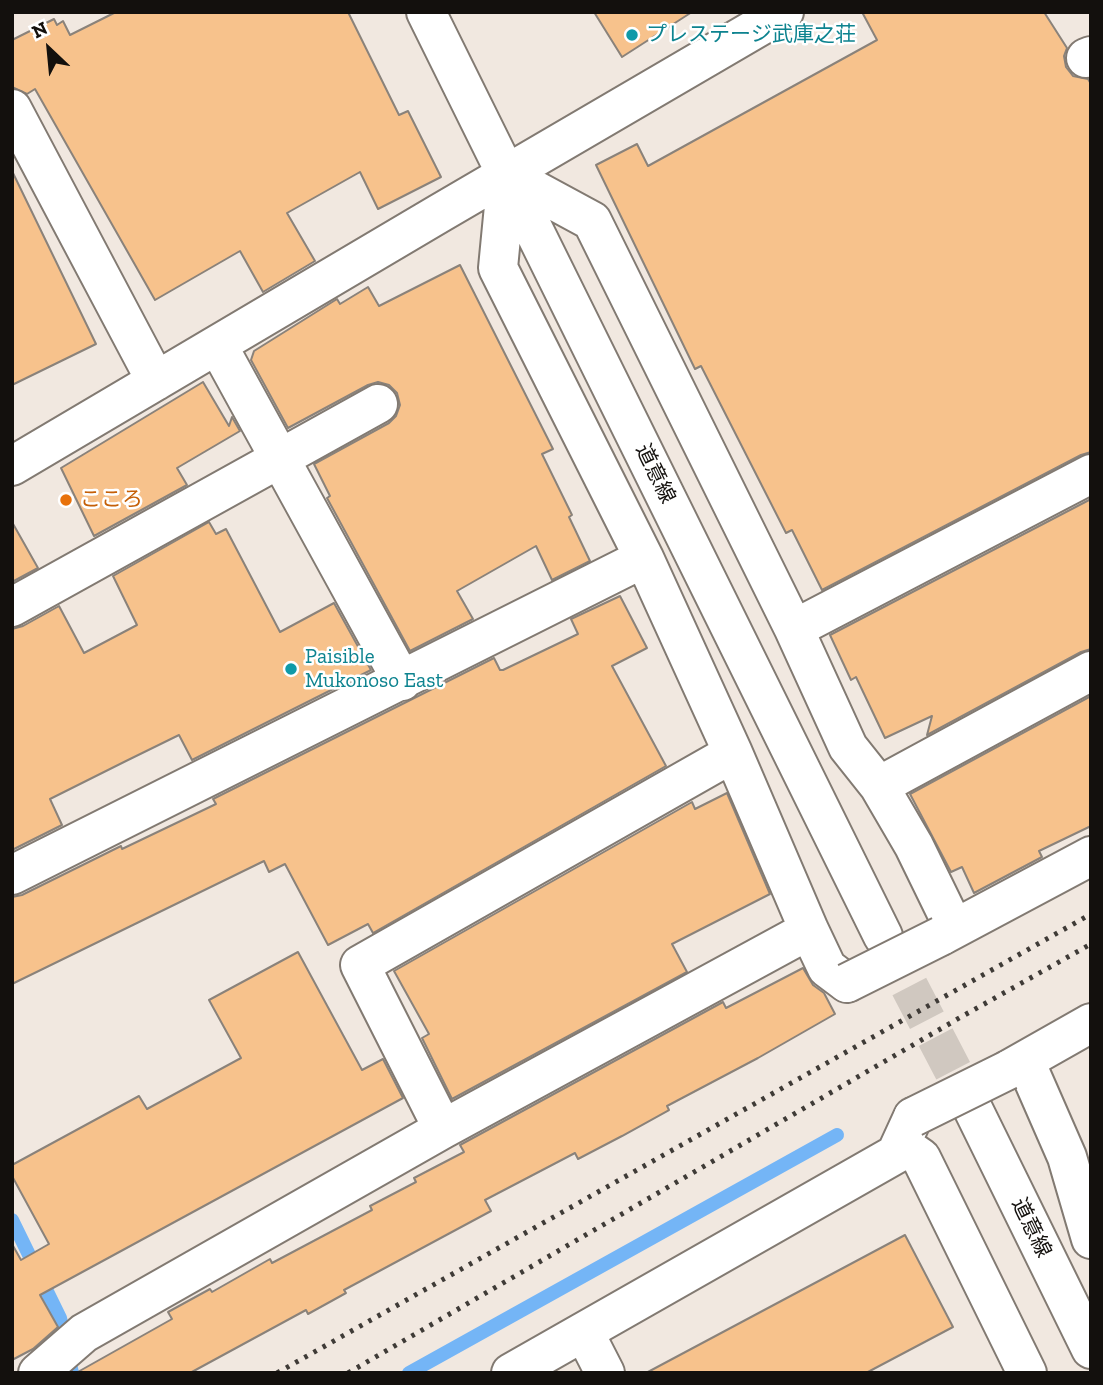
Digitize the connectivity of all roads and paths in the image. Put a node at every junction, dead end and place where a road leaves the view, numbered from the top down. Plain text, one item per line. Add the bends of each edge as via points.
1 (426, 12) edge
2 (784, 12) edge
3 (12, 109) edge
4 (507, 175) junction
5 (218, 346) junction
6 (156, 381) junction
7 (378, 404) dead end
8 (281, 457) junction
9 (12, 467) edge
10 (1091, 474) edge
11 (644, 558) junction
12 (12, 607) edge
13 (794, 629) junction
14 (1091, 671) edge
15 (402, 681) junction
16 (733, 753) junction
17 (879, 786) junction
18 (1091, 856) edge
19 (12, 875) edge
20 (809, 930) junction
21 (947, 932) junction
22 (883, 936) tunnel mouth
23 (1091, 1023) edge
24 (1017, 1065) junction
25 (972, 1107) tunnel mouth
26 (443, 1129) junction
27 (903, 1138) junction
28 (1091, 1239) edge
29 (584, 1332) junction
30 (1091, 1349) edge
31 (38, 1373) edge
32 (511, 1373) edge
33 (606, 1373) edge
34 (1027, 1373) edge

1 - 4 street, 道意線
2 - 4 street
3 - 6 street
4 - 5 street
4 - 11 street via 498,268
4 - 13 street via 592,221
4 - 22 street, 道意線
5 - 6 street
5 - 8 street
6 - 9 street
7 - 8 street
8 - 12 street
8 - 15 street
10 - 13 street
11 - 15 street
11 - 16 street
13 - 17 street via 848,747
14 - 17 street
15 - 19 street
16 - 20 street
16 - 26 street via 360,965
17 - 21 street via 914,846
18 - 21 street
20 - 21 street, bridge via 827,968 847,984
20 - 26 street
23 - 24 street
24 - 27 street, bridge
24 - 28 street via 1067,1157
25 - 30 street, 道意線
26 - 31 street via 84,1333
27 - 29 street
27 - 34 street via 921,1158
29 - 32 street
29 - 33 street

